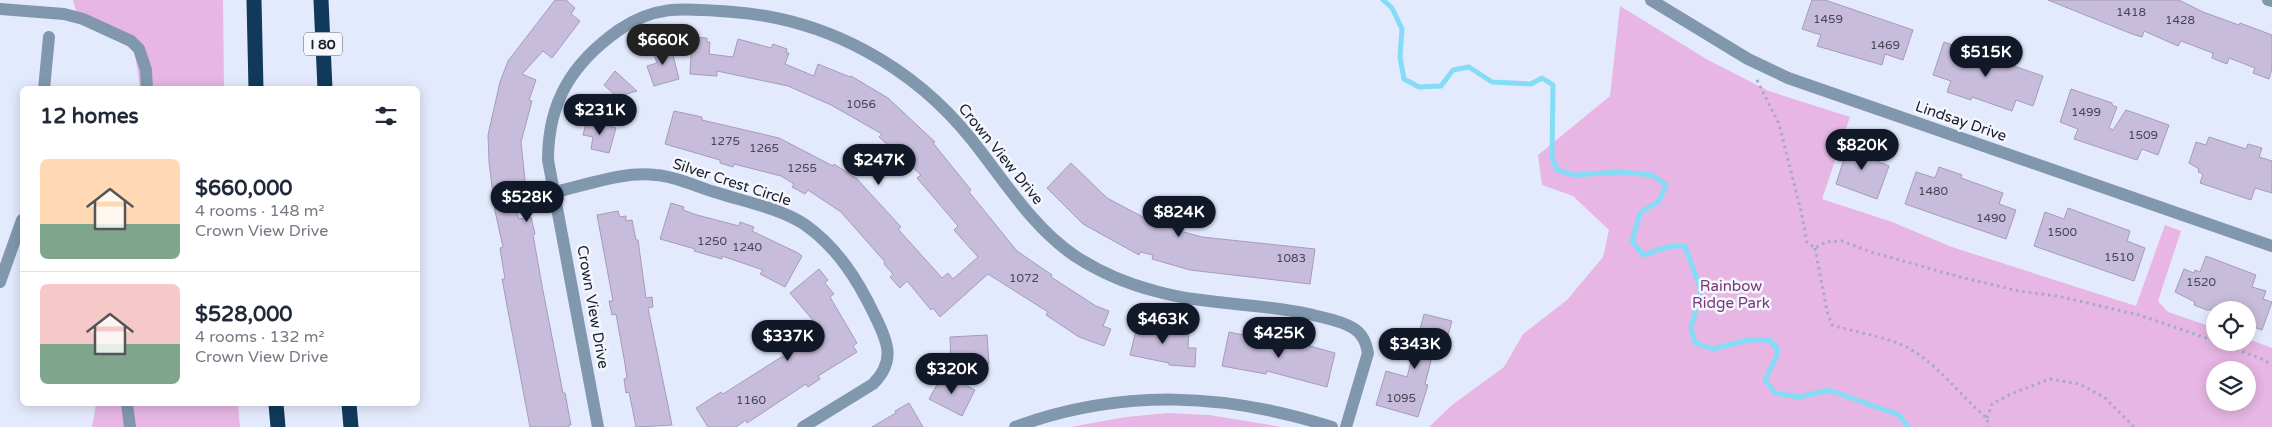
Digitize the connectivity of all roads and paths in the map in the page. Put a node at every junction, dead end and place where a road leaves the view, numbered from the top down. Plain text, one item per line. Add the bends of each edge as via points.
1 (254, 0) edge
2 (322, 0) edge
3 (1651, 0) edge
4 (2268, 0) edge
5 (2272, 1) edge
6 (0, 10) edge
7 (49, 37) dead end
8 (1755, 78) dead end
9 (44, 86) edge
10 (148, 86) edge
11 (256, 86) edge
12 (324, 86) edge
13 (555, 192) junction
14 (20, 226) edge
15 (2272, 246) edge
16 (1815, 248) junction
17 (0, 282) edge
18 (2206, 339) edge
19 (2240, 351) edge
20 (2272, 365) edge
21 (127, 406) edge
22 (276, 406) edge
23 (349, 406) edge
24 (1987, 418) junction
25 (130, 427) edge
26 (278, 427) edge
27 (351, 427) edge
28 (598, 427) edge
29 (803, 427) edge
30 (1015, 427) edge
31 (1332, 427) edge
32 (1346, 427) edge
33 (1988, 427) edge
34 (2134, 427) edge

1 - 11 highway
2 - 12 highway, I 80
3 - 15 street, Lindsay Drive via 1748,59 1788,78
4 - 5 street
6 - 10 street via 64,14 131,41 139,49
7 - 9 street
8 - 16 path via 1779,124 1807,242
13 - 28 street, Crown View Drive
13 - 29 street, Silver Crest Circle via 618,178 657,174 778,212 803,224 826,243 846,264 863,291 885,335 887,364 873,384
13 - 32 street, Crown View Drive via 548,142 564,87 590,53 625,26 645,14 687,8 746,13 821,30 873,54 932,98 956,120 1033,218 1074,256 1127,282 1156,292 1289,310 1335,320 1355,329 1366,341 1368,353
14 - 17 street
16 - 18 path via 1826,242 1842,241 1960,277 2138,315
16 - 24 path via 1832,325 1909,349 1954,383
19 - 20 path
21 - 25 street
22 - 26 highway
23 - 27 highway
24 - 33 path
24 - 34 path via 1992,404 2050,379 2079,384 2104,397
30 - 31 street via 1081,408 1158,399 1264,408

